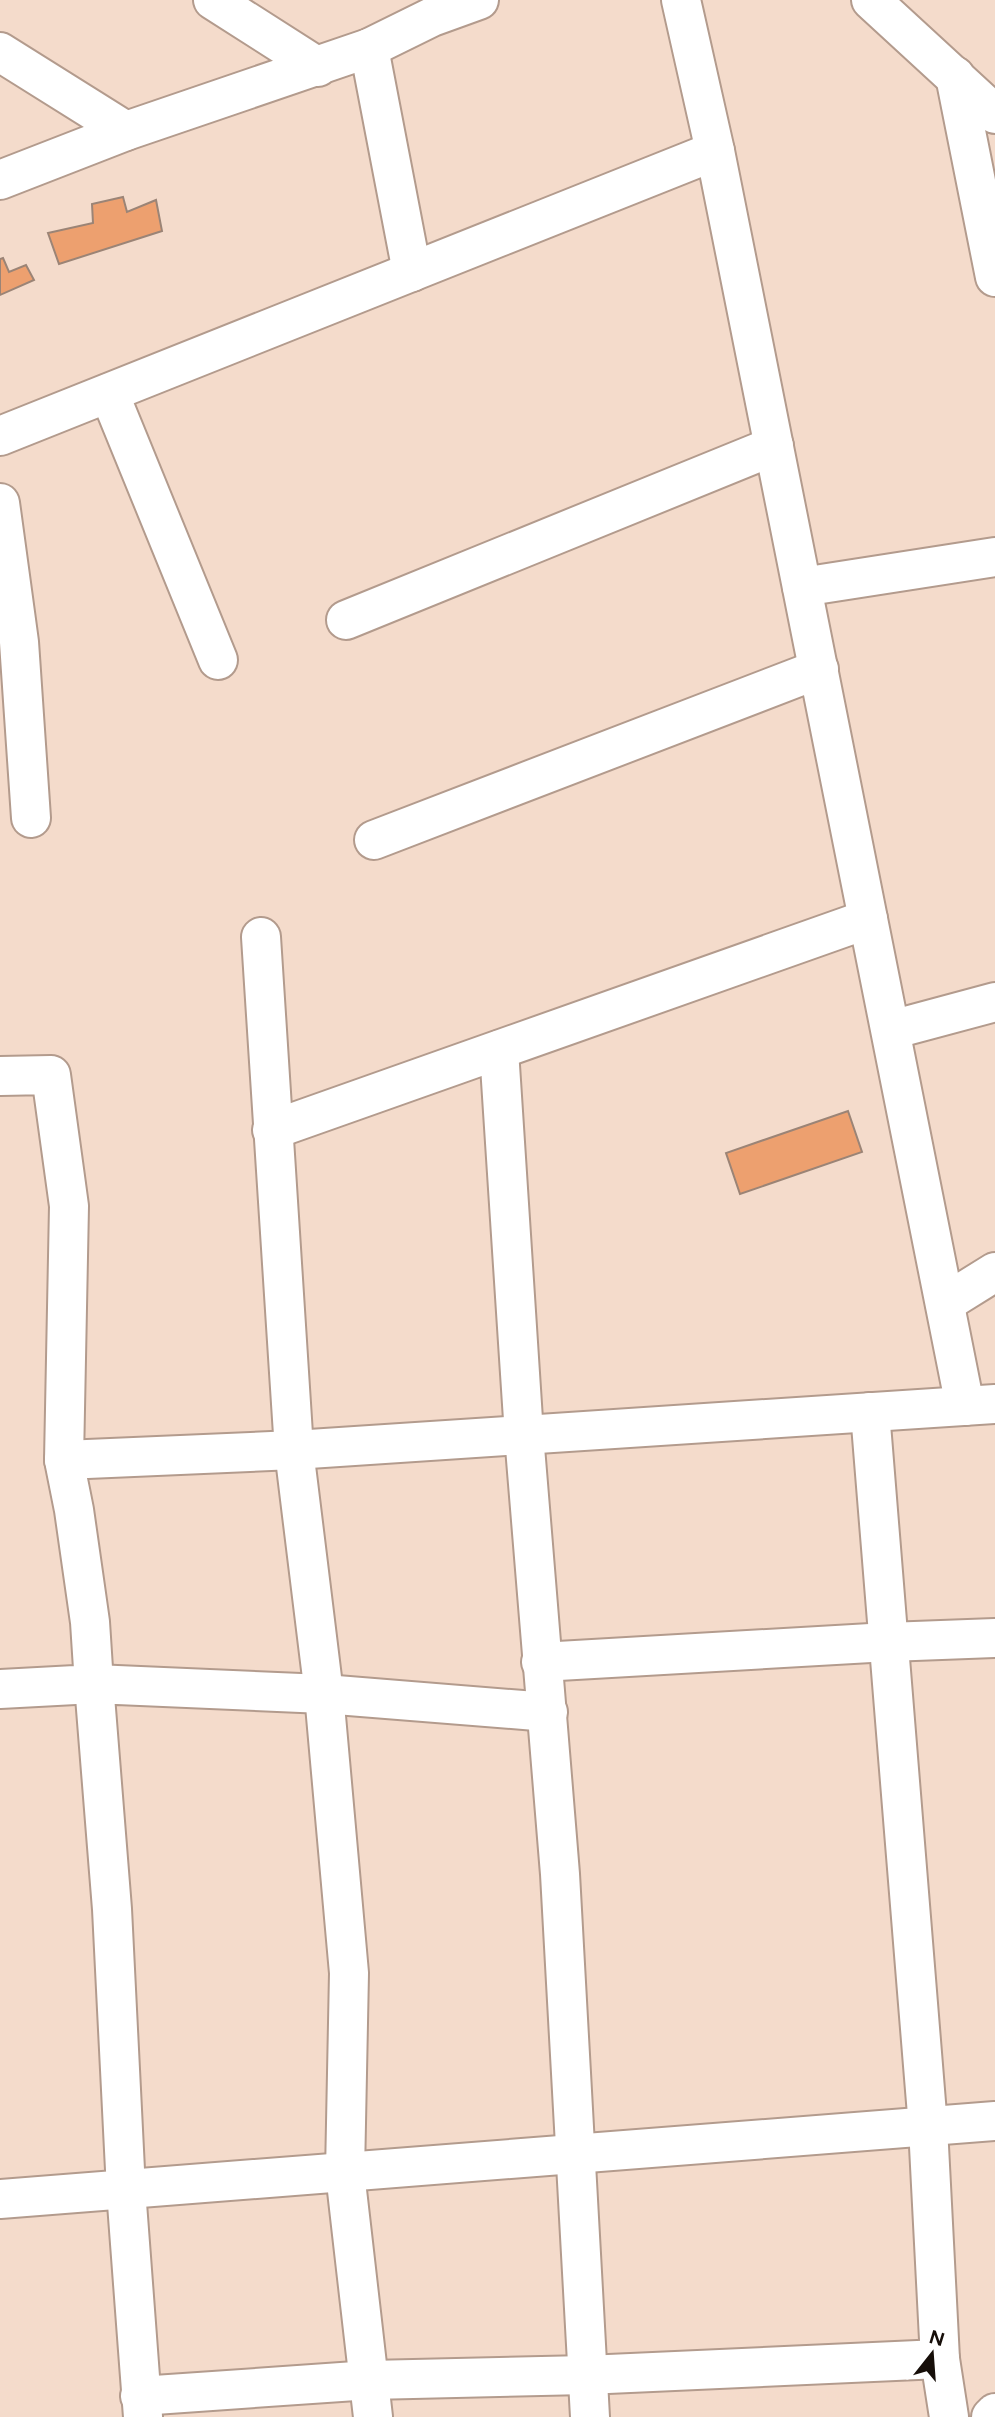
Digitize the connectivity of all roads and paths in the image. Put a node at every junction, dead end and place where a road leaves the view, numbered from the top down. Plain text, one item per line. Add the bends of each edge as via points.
1 (213, 0) edge
2 (479, 0) edge
3 (681, 0) edge
4 (871, 0) edge
5 (369, 48) junction
6 (0, 52) edge
7 (318, 67) junction
8 (956, 76) junction
9 (995, 114) edge
10 (126, 131) junction
11 (715, 151) junction
12 (0, 180) edge
13 (412, 272) junction
14 (995, 277) edge
15 (109, 393) junction
16 (0, 436) edge
17 (774, 446) junction
18 (0, 503) edge
19 (995, 557) edge
20 (802, 587) junction
21 (346, 620) dead end
22 (218, 660) dead end
23 (818, 669) junction
24 (31, 818) dead end
25 (374, 840) dead end
26 (868, 919) junction
27 (261, 937) dead end
28 (995, 1002) edge
29 (891, 1030) junction
30 (499, 1050) junction
31 (0, 1076) edge
32 (272, 1130) junction
33 (995, 1272) edge
34 (945, 1303) junction
35 (980, 1405) edge
36 (870, 1412) junction
37 (524, 1435) junction
38 (294, 1450) junction
39 (64, 1460) junction
40 (995, 1638) edge
41 (888, 1642) junction
42 (541, 1662) junction
43 (94, 1684) junction
44 (0, 1689) edge
45 (324, 1694) junction
46 (548, 1712) junction
47 (995, 2121) edge
48 (928, 2127) junction
49 (577, 2154) junction
50 (345, 2173) junction
51 (126, 2190) junction
52 (0, 2199) edge
53 (940, 2359) junction
54 (586, 2375) junction
55 (371, 2398) edge
56 (141, 2406) edge
57 (995, 2413) edge
58 (590, 2417) edge
59 (948, 2417) edge
60 (991, 2417) edge

1 - 7 street
2 - 5 street
3 - 11 street
4 - 8 street
5 - 7 street
5 - 13 street
6 - 10 street
7 - 10 street
8 - 9 street
8 - 14 street
10 - 12 street
11 - 13 street
11 - 17 street
13 - 15 street
15 - 16 street
15 - 22 street
17 - 20 street
17 - 21 street
18 - 24 street via 19,642
19 - 20 street
20 - 23 street
23 - 25 street
23 - 26 street
26 - 29 street
26 - 30 street
27 - 32 street
28 - 29 street
29 - 34 street
30 - 32 street
30 - 37 street
31 - 39 street via 51,1075 69,1206
32 - 38 street
33 - 34 street
34 - 35 street
35 - 36 street
36 - 37 street
36 - 41 street
37 - 38 street
37 - 42 street
38 - 39 street
38 - 45 street
39 - 43 street via 90,1622
40 - 41 street
41 - 42 street
41 - 48 street
42 - 46 street
43 - 44 street
43 - 45 street
43 - 51 street via 112,1909
45 - 46 street
45 - 50 street via 349,1973
46 - 49 street
47 - 48 street
48 - 49 street
48 - 53 street
49 - 50 street
49 - 54 street
50 - 51 street
50 - 55 street
51 - 52 street
51 - 56 street
53 - 54 street
53 - 59 street
54 - 55 street
54 - 58 street
55 - 56 street
57 - 60 street

